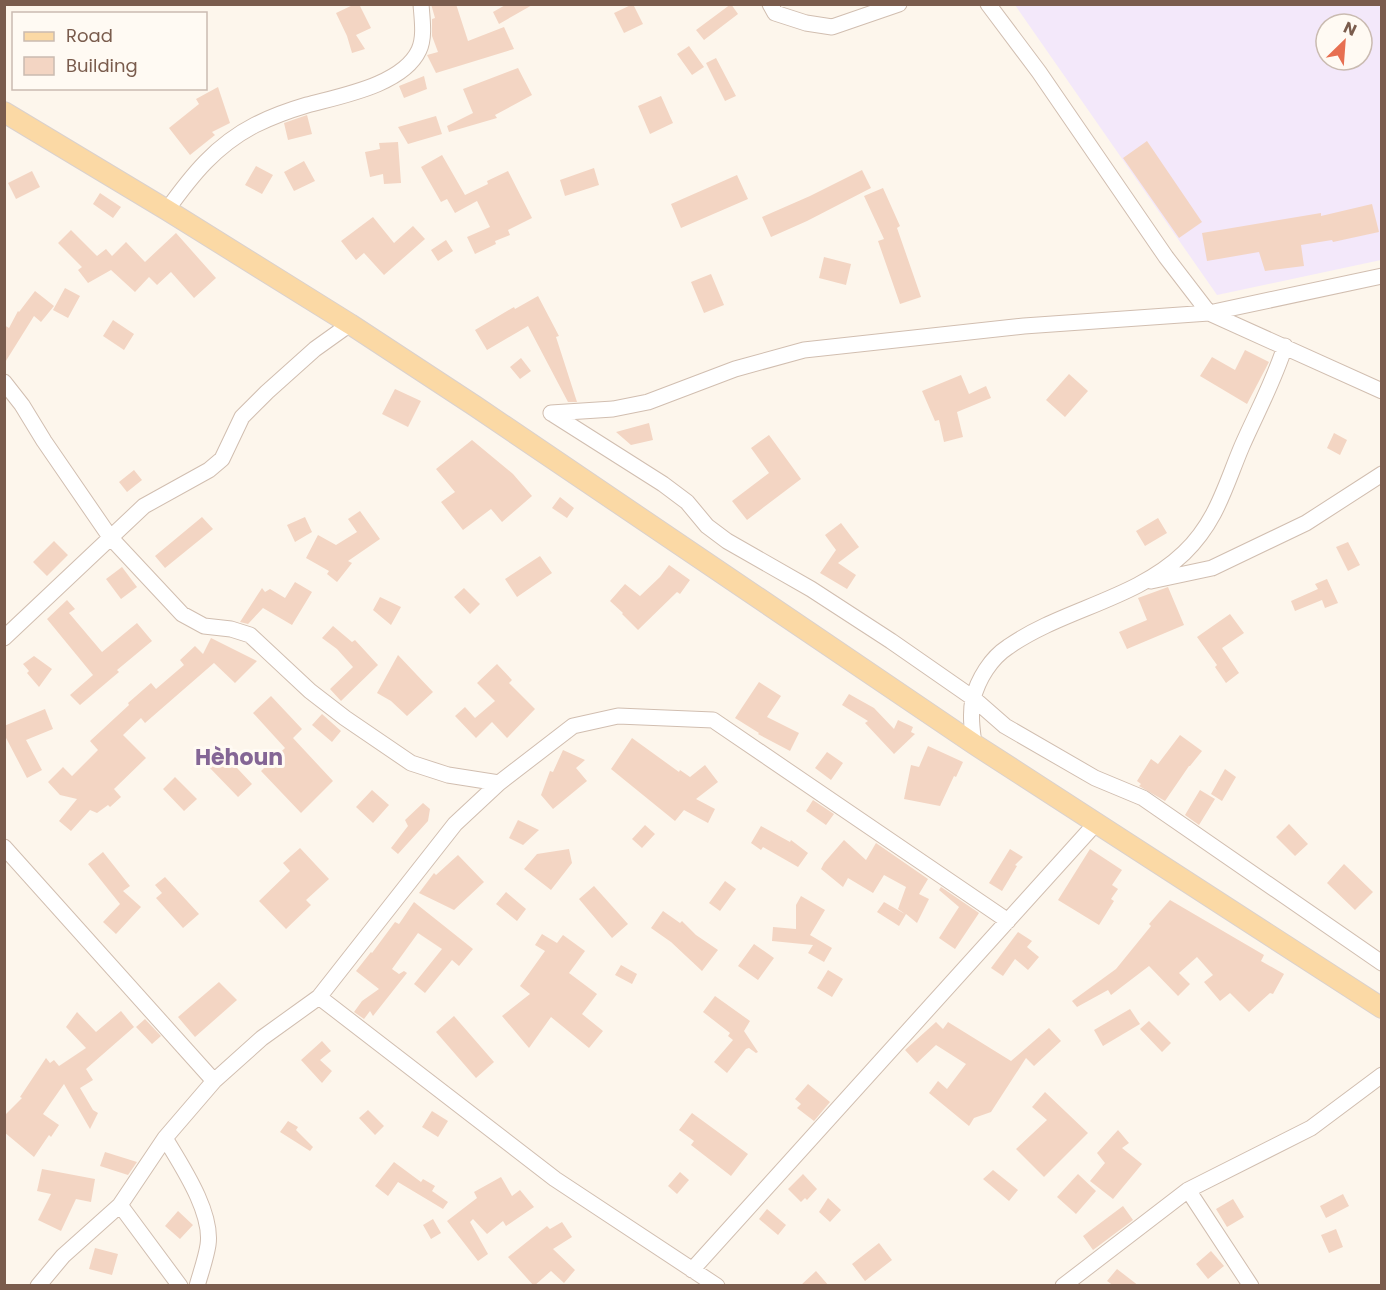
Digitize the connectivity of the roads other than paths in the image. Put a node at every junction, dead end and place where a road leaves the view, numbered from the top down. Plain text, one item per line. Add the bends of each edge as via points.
1 (421, 4) edge
2 (770, 4) edge
3 (899, 4) edge
4 (988, 4) edge
5 (4, 112) edge
6 (167, 210) junction
7 (1382, 276) edge
8 (1209, 313) junction
9 (350, 324) junction
10 (1285, 346) junction
11 (4, 382) edge
12 (1382, 391) edge
13 (1382, 474) edge
14 (110, 537) junction
15 (1145, 582) junction
16 (4, 638) edge
17 (973, 698) junction
18 (974, 744) junction
19 (499, 783) junction
20 (1097, 822) junction
21 (4, 847) edge
22 (1008, 921) junction
23 (1382, 963) edge
24 (319, 997) junction
25 (1382, 1008) edge
26 (1382, 1075) edge
27 (214, 1081) junction
28 (165, 1138) junction
29 (1188, 1190) junction
30 (120, 1205) junction
31 (692, 1270) junction
32 (38, 1286) edge
33 (180, 1286) edge
34 (197, 1286) edge
35 (717, 1286) edge
36 (1063, 1286) edge
37 (1251, 1286) edge

1 - 6 street via 420,48 412,62 366,89 305,105 255,125 197,169
2 - 3 street via 775,13 832,27
4 - 8 street
5 - 6 main road
6 - 9 main road
7 - 8 street
8 - 10 street
8 - 17 street via 1024,326 804,350 735,369 648,402 613,410 551,413 663,484 727,541 811,589
9 - 14 street via 315,349 242,417 222,459 144,506
9 - 18 main road
10 - 12 street
10 - 15 street via 1276,375 1205,531 1182,555
11 - 14 street
13 - 15 street via 1306,523 1212,568
14 - 16 street
14 - 19 street via 182,614 204,626 250,635 310,691 411,763 448,775
15 - 17 street via 1036,630 1006,648 984,672
17 - 18 street
17 - 23 street via 1005,726 1095,778 1143,798
18 - 20 main road
19 - 22 street via 573,726 618,716 713,720
19 - 24 street via 455,824
20 - 22 street
20 - 25 main road
21 - 27 street
22 - 31 street
24 - 27 street via 262,1038
24 - 31 street via 555,1179
26 - 29 street via 1311,1128
27 - 28 street
28 - 30 street
28 - 34 street via 204,1210 209,1243
29 - 36 street
29 - 37 street
30 - 32 street via 63,1256
30 - 33 street
31 - 35 street

